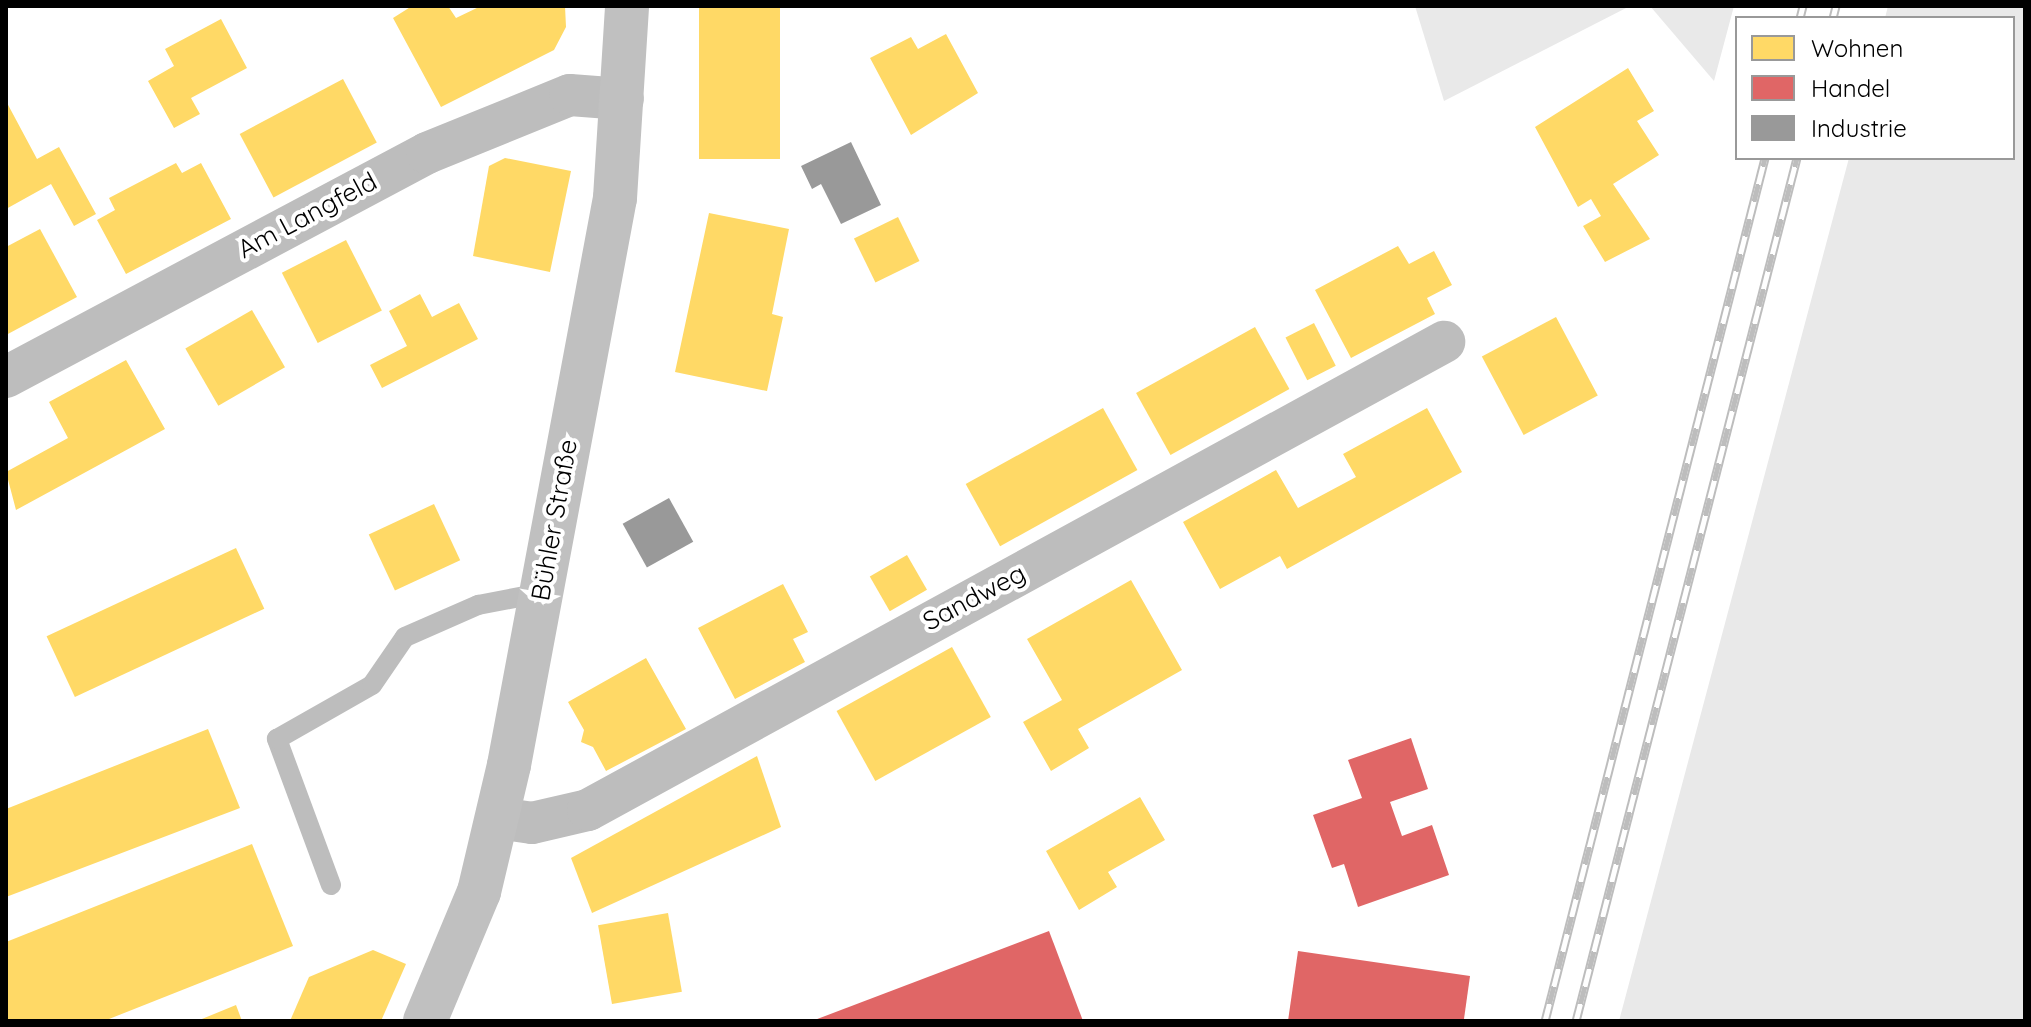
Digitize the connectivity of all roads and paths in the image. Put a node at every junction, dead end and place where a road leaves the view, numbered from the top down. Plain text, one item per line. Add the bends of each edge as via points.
1 (627, 6) edge
2 (623, 99) junction
3 (1444, 342) dead end
4 (6, 377) edge
5 (541, 593) junction
6 (497, 818) junction
7 (331, 885) dead end
8 (425, 1021) edge

1 - 2 main road, Bühler Straße
2 - 4 street, Am Langfeld via 570,95 427,153
2 - 5 main road, Bühler Straße via 615,198
3 - 6 street, Sandweg via 588,810 532,823
5 - 6 main road, Bühler Straße
5 - 7 lane via 478,605 405,637 372,685 277,739
6 - 8 main road, Bühler Straße via 479,892

